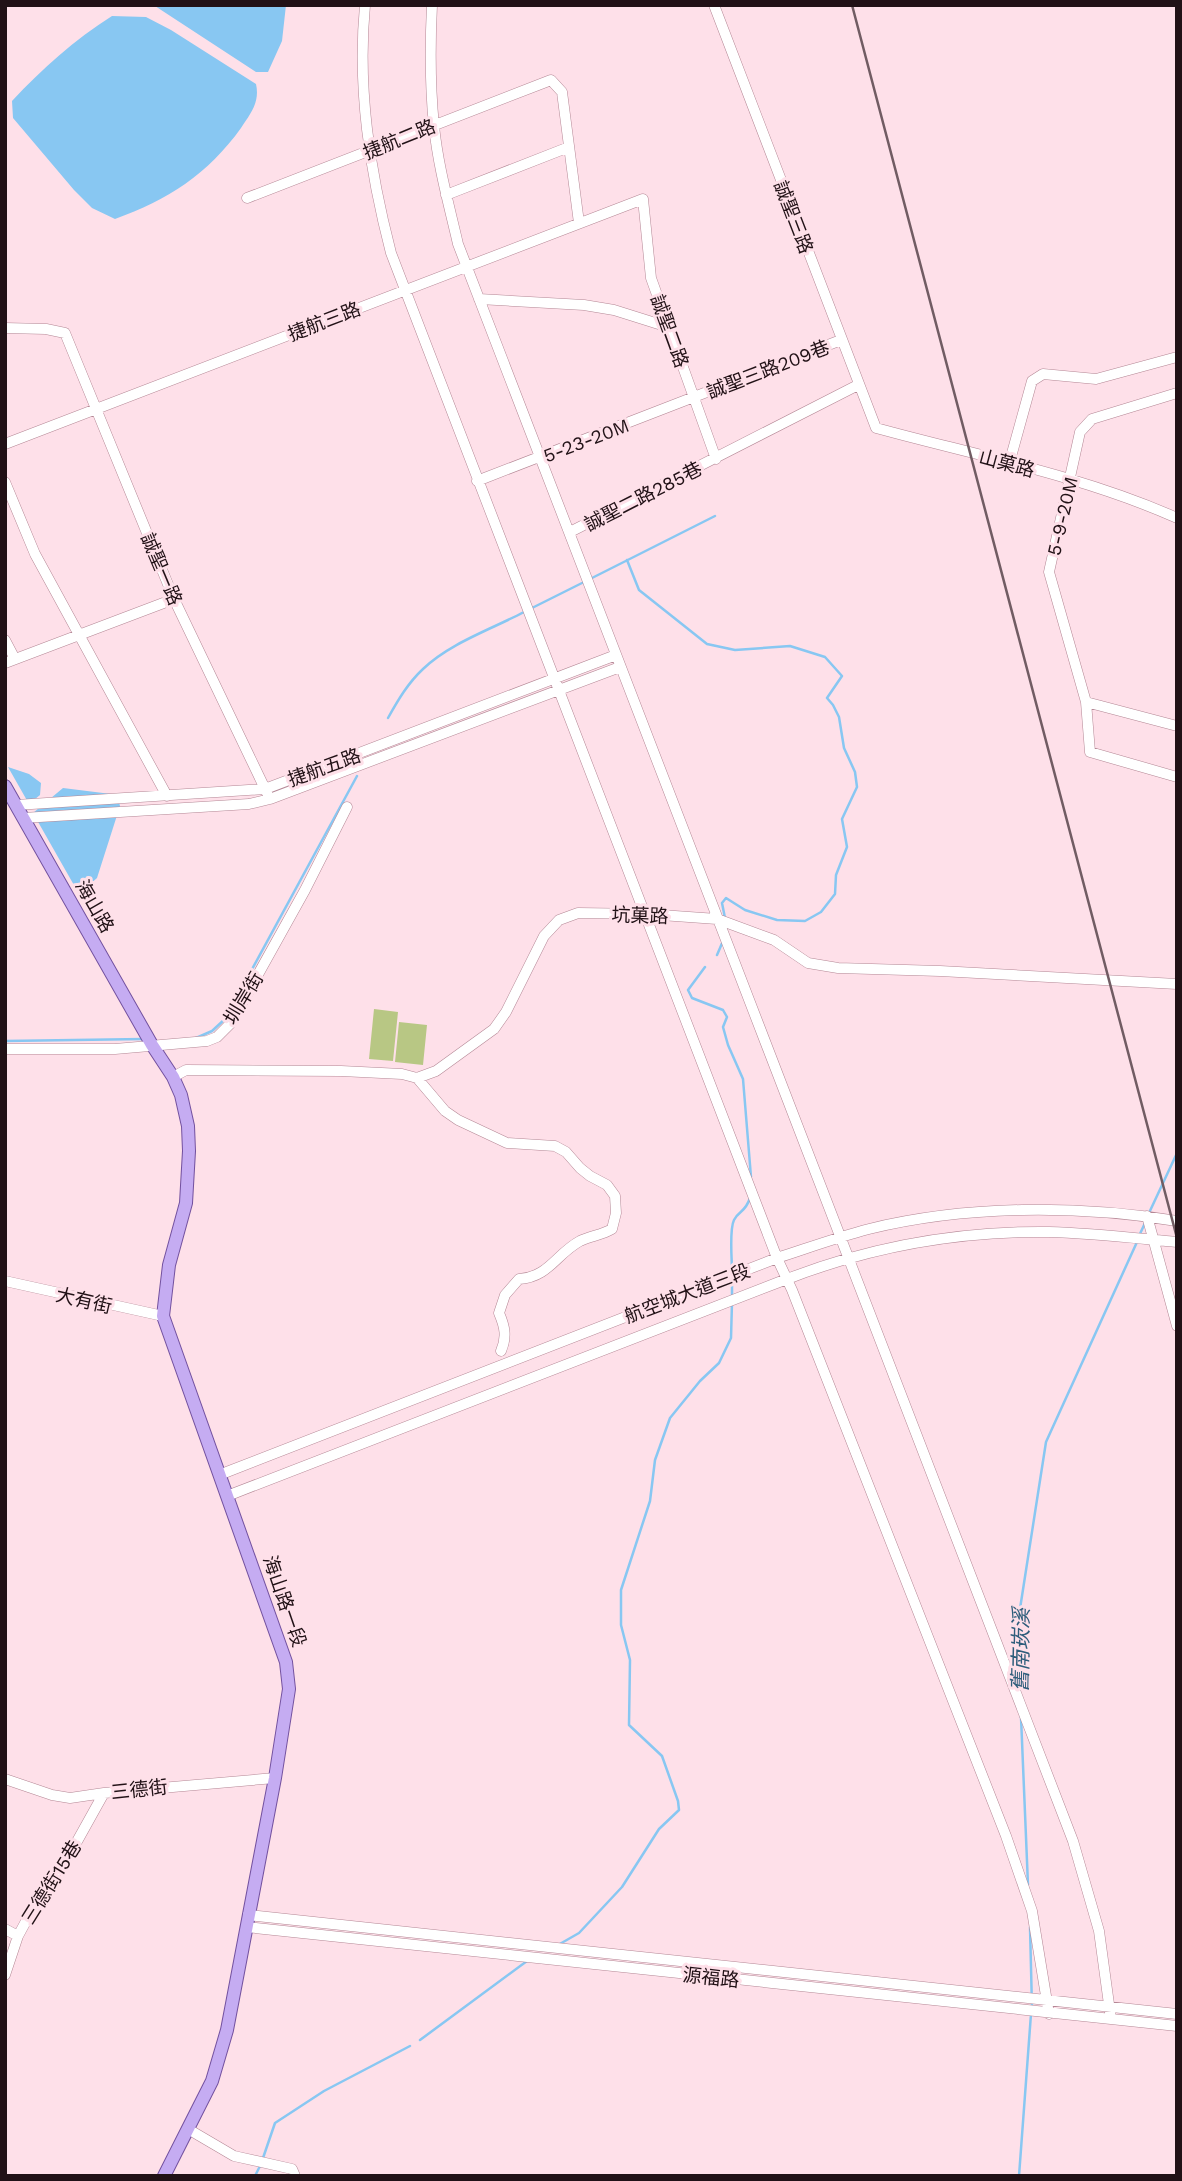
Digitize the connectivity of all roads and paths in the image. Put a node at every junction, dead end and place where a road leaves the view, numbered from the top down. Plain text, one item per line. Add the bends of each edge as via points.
1 (365, 5) edge
2 (432, 5) edge
3 (714, 5) edge
4 (434, 125) junction
5 (569, 147) junction
6 (369, 151) junction
7 (446, 195) junction
8 (247, 198) dead end
9 (643, 199) joint
10 (579, 223) junction
11 (466, 266) junction
12 (404, 290) junction
13 (479, 299) junction
14 (668, 327) junction
15 (5, 328) edge
16 (841, 340) junction
17 (1177, 357) edge
18 (858, 386) junction
19 (1177, 393) edge
20 (695, 398) junction
21 (96, 408) junction
22 (876, 428) joint
23 (5, 444) edge
24 (540, 457) junction
25 (716, 459) junction
26 (1009, 464) junction
27 (477, 481) junction
28 (1071, 481) junction
29 (5, 482) edge
30 (1177, 518) edge
31 (570, 533) junction
32 (174, 599) junction
33 (80, 634) junction
34 (5, 640) edge
35 (616, 655) junction
36 (10, 661) edge
37 (620, 667) junction
38 (555, 677) junction
39 (560, 688) junction
40 (1086, 702) junction
41 (1177, 726) edge
42 (1177, 777) edge
43 (5, 786) edge
44 (267, 794) junction
45 (167, 796) junction
46 (16, 805) junction
47 (347, 807) dead end
48 (23, 818) junction
49 (647, 914) junction
50 (717, 919) junction
51 (1177, 984) edge
52 (152, 1045) junction
53 (5, 1049) edge
54 (173, 1077) junction
55 (417, 1078) junction
56 (1147, 1216) junction
57 (1177, 1221) edge
58 (841, 1237) junction
59 (1154, 1240) junction
60 (1177, 1242) edge
61 (777, 1258) junction
62 (848, 1258) junction
63 (787, 1279) junction
64 (5, 1281) edge
65 (163, 1316) junction
66 (1177, 1326) edge
67 (501, 1352) dead end
68 (219, 1475) junction
69 (227, 1496) junction
70 (275, 1777) junction
71 (5, 1779) edge
72 (104, 1793) junction
73 (247, 1921) junction
74 (5, 1929) edge
75 (18, 1936) junction
76 (5, 1975) edge
77 (1048, 2001) junction
78 (1111, 2007) junction
79 (1049, 2014) junction
80 (1177, 2014) edge
81 (1111, 2019) junction
82 (1177, 2026) edge
83 (188, 2129) junction
84 (164, 2176) edge
85 (295, 2176) edge

1 - 6 street via 363,85
2 - 4 street
3 - 16 street, 誠聖三路
4 - 5 street, 捷航二路 via 551,80 562,92
4 - 6 street, 捷航二路
4 - 7 street
5 - 7 street
5 - 10 street
6 - 8 street, 捷航二路
6 - 12 street via 377,199
7 - 11 street
9 - 10 street, 捷航三路
9 - 14 street, 誠聖二路 via 651,278
10 - 11 street, 捷航三路
11 - 12 street, 捷航三路
11 - 13 street
12 - 21 street, 捷航三路
12 - 27 street
13 - 14 street via 584,305
13 - 24 street
14 - 20 street, 誠聖二路
15 - 21 street, 誠聖一路 via 65,333
16 - 18 street, 誠聖三路
16 - 20 street, 誠聖三路209巷
17 - 26 street via 1096,379 1043,374 1032,381
18 - 22 street, 誠聖三路
18 - 25 street, 誠聖二路285巷
19 - 28 street, 5-9-20M via 1092,419 1080,432
20 - 24 street, 5-23-20M
20 - 25 street, 誠聖二路
21 - 23 street, 捷航三路
21 - 32 street, 誠聖一路
22 - 26 street, 山菓路
24 - 27 street, 5-23-20M
24 - 31 street
25 - 31 street, 誠聖二路285巷
26 - 28 street, 山菓路
27 - 38 street
28 - 30 street, 山菓路
28 - 40 street, 5-9-20M via 1049,572
29 - 33 street via 36,554
31 - 35 street
32 - 33 street
32 - 44 street, 誠聖一路
33 - 36 street
33 - 45 street
34 - 36 street
35 - 37 street
35 - 38 street, 捷航五路
37 - 39 street, 捷航五路
37 - 50 street
38 - 39 street
38 - 44 street, 捷航五路
39 - 44 street, 捷航五路
39 - 49 street
40 - 41 street
40 - 42 street, 5-9-20M via 1090,752
43 - 46 main road, 海山路
44 - 45 street, 捷航五路
44 - 48 street, 捷航五路 via 249,804
45 - 46 street, 捷航五路
46 - 48 main road, 海山路
47 - 52 street, 圳岸街 via 231,1023 207,1041
48 - 52 main road, 海山路
49 - 50 street, 坑菓路
49 - 55 street, 坑菓路 via 578,913 559,920 537,946 494,1029 436,1071
49 - 61 street
50 - 51 street, 坑菓路 via 774,940 808,963 838,968
50 - 58 street
52 - 53 street, 圳岸街
52 - 54 main road, 海山路一段
54 - 55 street via 186,1070 316,1071
54 - 65 main road, 海山路一段 via 188,1126 189,1151 186,1203 169,1265
55 - 67 street via 458,1120 507,1143 555,1146 615,1196 612,1229 582,1240 542,1273 519,1279 505,1295 499,1313 506,1340
56 - 57 street, 航空城大道三段
56 - 58 street, 航空城大道三段 via 982,1213 924,1219
56 - 59 street
58 - 61 street, 航空城大道三段
58 - 62 street
59 - 60 street, 航空城大道三段
59 - 62 street, 航空城大道三段 via 1047,1232 927,1241
59 - 66 street
61 - 63 street
61 - 68 street, 航空城大道三段
62 - 63 street, 航空城大道三段
62 - 78 street via 1073,1840 1099,1931
63 - 69 street, 航空城大道三段
63 - 77 street via 1021,1877 1032,1911
64 - 65 street, 大有街
65 - 68 main road, 海山路一段
68 - 69 main road, 海山路一段
69 - 70 main road, 海山路一段 via 286,1662 289,1689
70 - 72 street, 三德街
70 - 73 main road, 海山路一段
71 - 72 street, 三德街 via 61,1797
72 - 75 street, 三德街15巷
73 - 77 street, 源福路
73 - 79 street, 源福路
73 - 83 main road, 海山路一段 via 221,2055
74 - 75 street
75 - 76 street, 三德街15巷
77 - 78 street, 源福路
77 - 79 street
78 - 80 street, 源福路
78 - 81 street
79 - 81 street, 源福路
81 - 82 street, 源福路
83 - 84 main road, 海山路一段
83 - 85 street via 233,2156 292,2169

